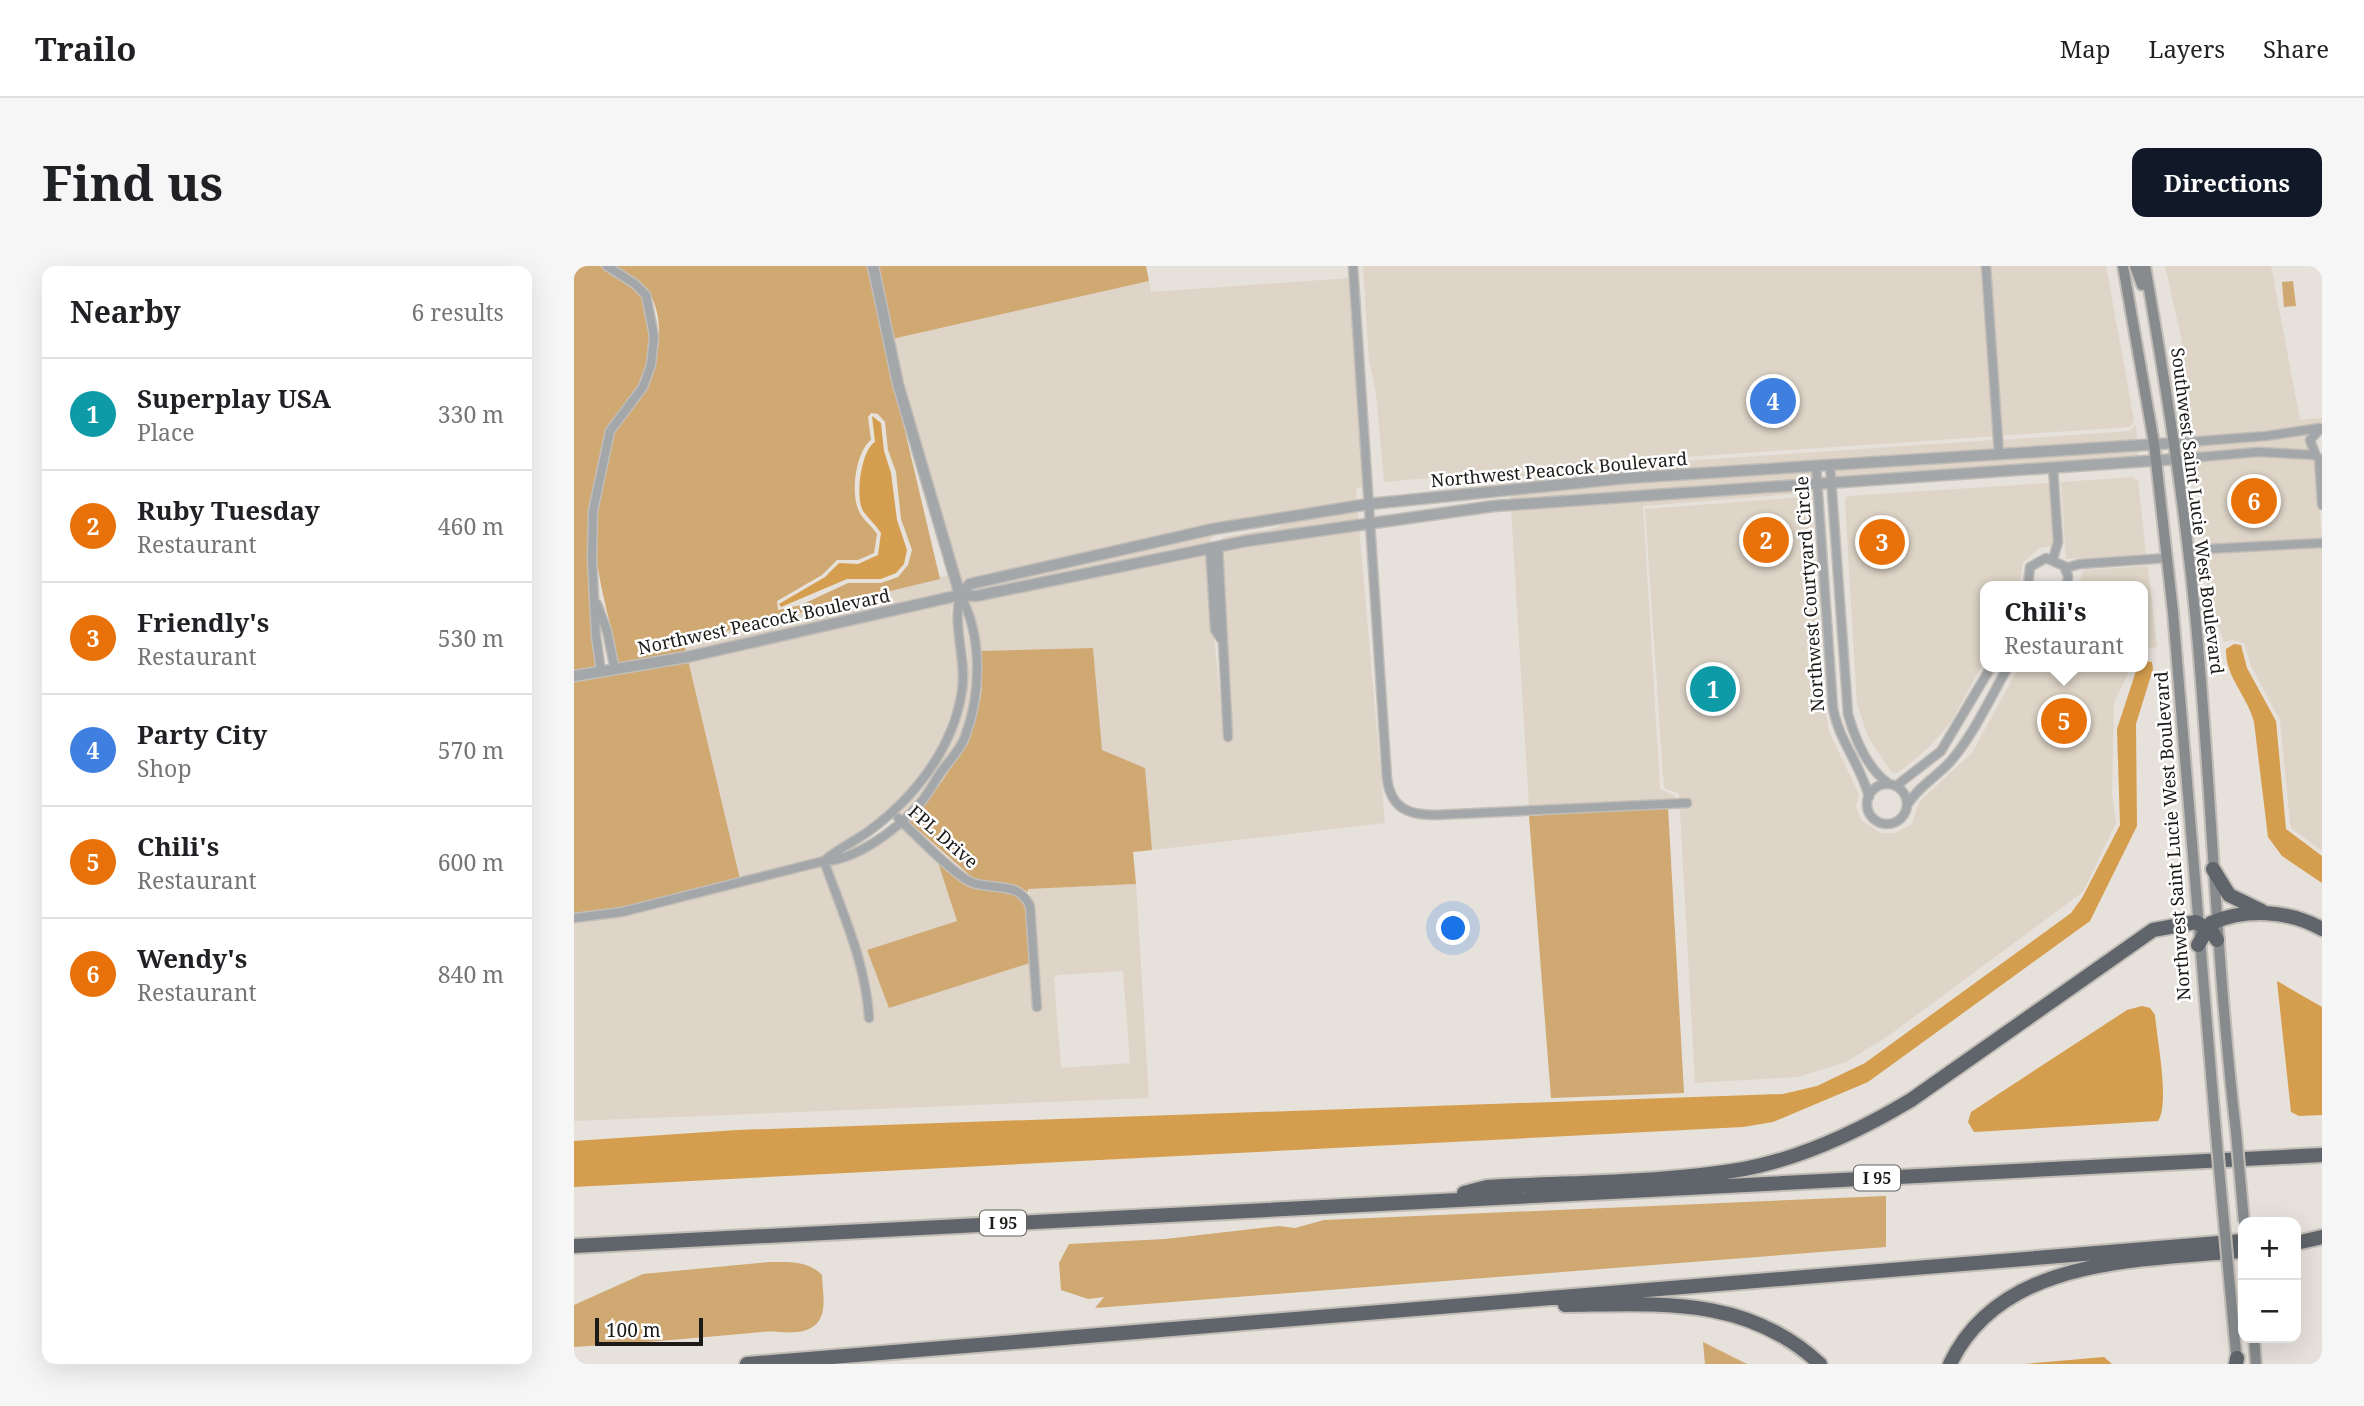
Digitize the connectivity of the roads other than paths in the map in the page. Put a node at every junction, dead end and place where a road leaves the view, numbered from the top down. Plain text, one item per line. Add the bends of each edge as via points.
1 (607, 266) edge
2 (873, 266) edge
3 (1353, 266) edge
4 (1986, 266) edge
5 (2123, 266) edge
6 (2135, 266) edge
7 (2145, 266) edge
8 (2167, 392) junction
9 (2321, 428) edge
10 (2154, 443) junction
11 (2175, 443) junction
12 (1999, 454) junction
13 (2319, 457) edge
14 (2177, 458) junction
15 (2155, 460) junction
16 (1830, 464) junction
17 (1816, 465) junction
18 (2053, 467) junction
19 (1831, 481) junction
20 (1817, 482) junction
21 (1369, 504) junction
22 (2322, 505) edge
23 (1289, 517) junction
24 (1371, 521) junction
25 (2322, 543) edge
26 (1214, 546) junction
27 (2187, 550) junction
28 (2167, 558) junction
29 (2053, 559) junction
30 (2065, 568) junction
31 (1838, 581) junction
32 (2028, 581) edge
33 (2066, 581) edge
34 (1823, 582) junction
35 (960, 596) junction
36 (595, 598) junction
37 (615, 670) junction
38 (601, 672) junction
39 (1988, 672) edge
40 (2005, 672) edge
41 (574, 676) edge
42 (1981, 684) junction
43 (1994, 691) junction
44 (1228, 737) dead end
45 (1893, 785) junction
46 (1869, 796) junction
47 (1687, 803) dead end
48 (1907, 804) junction
49 (893, 813) junction
50 (902, 821) junction
51 (824, 861) junction
52 (2213, 869) junction
53 (2266, 913) junction
54 (574, 919) edge
55 (2206, 923) junction
56 (2322, 929) edge
57 (2217, 940) joint
58 (2198, 945) joint
59 (1037, 1007) dead end
60 (869, 1018) dead end
61 (2322, 1155) edge
62 (1433, 1200) junction
63 (2244, 1217) edge
64 (2322, 1235) edge
65 (2301, 1236) edge
66 (2238, 1241) edge
67 (2301, 1241) edge
68 (574, 1246) edge
69 (2238, 1251) edge
70 (1504, 1301) junction
71 (2254, 1343) edge
72 (2237, 1362) edge
73 (747, 1364) edge
74 (1820, 1364) edge
75 (1950, 1364) edge
76 (2256, 1364) edge

1 - 36 street via 646,295 654,344 643,387 609,435 592,520
2 - 35 street via 898,384
3 - 21 street
4 - 12 street
5 - 10 main road, Northwest Saint Lucie West Boulevard
6 - 8 main road via 2142,282 2159,379
7 - 8 main road, Southwest Saint Lucie West Boulevard
8 - 11 main road, Southwest Saint Lucie West Boulevard
9 - 11 street
9 - 13 street via 2311,440
10 - 11 street, Northwest Peacock Boulevard
10 - 12 street, Northwest Peacock Boulevard
10 - 15 main road, Northwest Saint Lucie West Boulevard
11 - 14 main road, Southwest Saint Lucie West Boulevard
12 - 16 street, Northwest Peacock Boulevard
13 - 14 street via 2258,452
13 - 22 street
14 - 15 street, Northwest Peacock Boulevard
14 - 27 main road, Southwest Saint Lucie West Boulevard
15 - 18 street, Northwest Peacock Boulevard
15 - 28 main road, Northwest Saint Lucie West Boulevard
16 - 17 street, Northwest Peacock Boulevard
16 - 19 street, Northwest Courtyard Circle
17 - 20 street, Northwest Courtyard Circle
17 - 21 street, Northwest Peacock Boulevard via 1533,486
18 - 19 street, Northwest Peacock Boulevard
18 - 29 street via 2058,542
19 - 20 street, Northwest Peacock Boulevard
19 - 31 street, Northwest Courtyard Circle
20 - 24 street, Northwest Peacock Boulevard via 1494,506
20 - 34 street, Northwest Courtyard Circle
21 - 23 street, Northwest Peacock Boulevard
21 - 24 street
23 - 26 street via 1276,524 1222,534
23 - 35 street, Northwest Peacock Boulevard via 1074,559 970,584
24 - 26 street, Northwest Peacock Boulevard
24 - 47 street via 1387,779 1389,792 1404,811 1435,815
25 - 27 street
26 - 35 street, Northwest Peacock Boulevard
26 - 44 street via 1215,630 1221,639
27 - 52 main road, Southwest Saint Lucie West Boulevard
28 - 30 street
28 - 55 main road, Northwest Saint Lucie West Boulevard
29 - 30 street
29 - 32 street via 2031,565
30 - 33 street
31 - 34 street
31 - 45 street, Northwest Courtyard Circle via 1848,715 1861,748 1881,778
34 - 46 street, Northwest Courtyard Circle via 1836,726
35 - 37 street, Northwest Peacock Boulevard
35 - 49 street via 956,612 964,657 962,693 926,779
35 - 50 street via 968,610 977,692 964,740 918,806
36 - 37 street
36 - 38 street
37 - 38 street, Northwest Peacock Boulevard
38 - 41 street, Northwest Peacock Boulevard
39 - 42 street
40 - 43 street
42 - 43 street
42 - 45 street via 1941,751
43 - 48 street via 1949,763 1916,790
45 - 46 street via 1876,788
45 - 48 street via 1903,792
46 - 48 street via 1871,815 1880,822 1899,820
49 - 50 street, FPL Drive
49 - 51 street
50 - 51 street via 838,861
50 - 59 street, FPL Drive via 972,883 1024,893 1030,906
51 - 54 street via 622,912
51 - 60 street via 862,966
52 - 53 highway via 2229,895
52 - 55 main road, Southwest Saint Lucie West Boulevard
53 - 55 highway
53 - 56 highway via 2287,915
55 - 57 highway
55 - 58 highway
55 - 62 highway via 2153,930 1911,1100 1828,1142 1745,1169 1487,1187
57 - 63 main road, bridge
58 - 72 main road, Northwest Saint Lucie West Boulevard, bridge
61 - 62 highway, I 95
62 - 68 highway, I 95
64 - 65 highway
64 - 67 highway
66 - 70 highway
69 - 75 highway via 2092,1267 2029,1287 1978,1321 1959,1343
70 - 73 highway
70 - 74 highway via 1696,1306 1763,1326
71 - 76 main road

